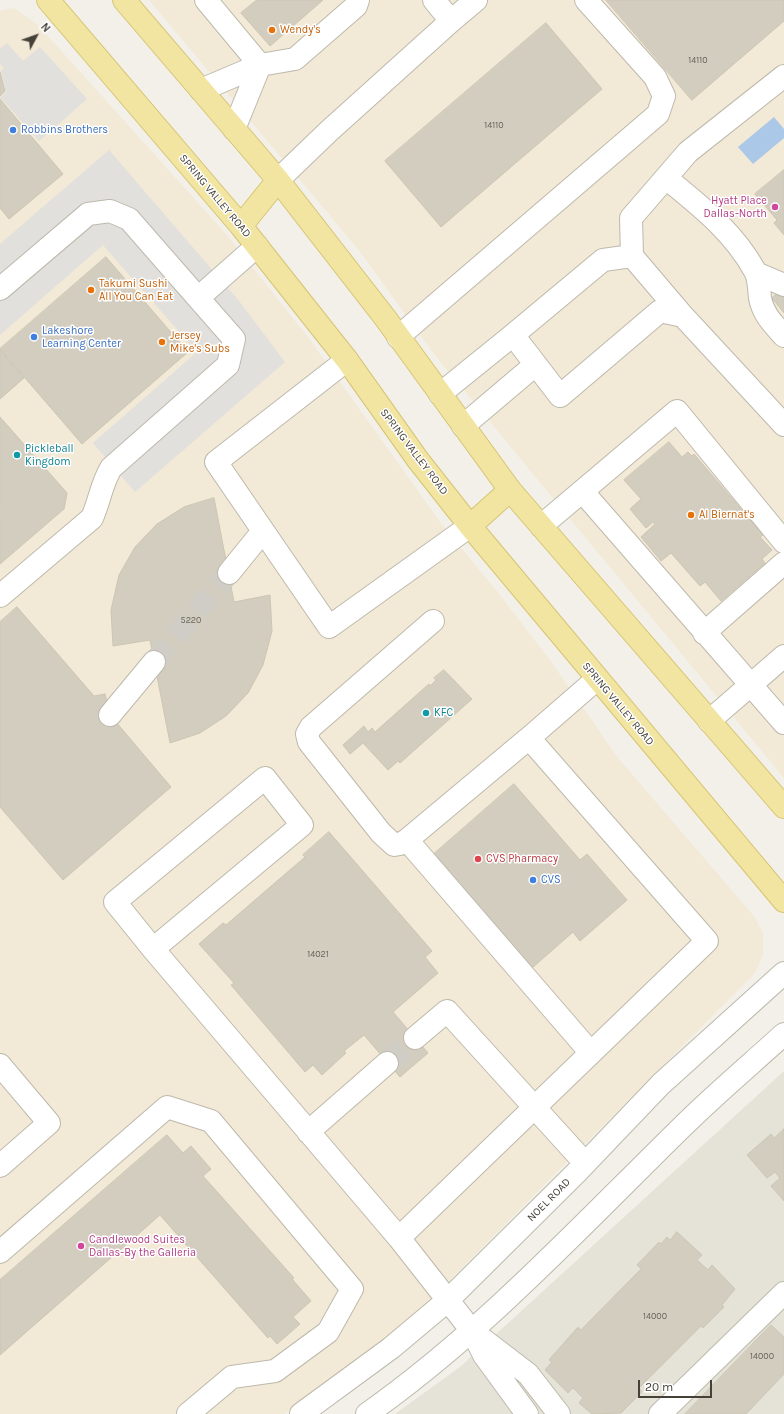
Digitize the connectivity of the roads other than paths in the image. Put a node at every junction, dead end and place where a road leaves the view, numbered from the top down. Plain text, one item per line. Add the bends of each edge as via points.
1 (48, 0) edge
2 (125, 0) edge
3 (358, 0) edge
4 (434, 0) edge
5 (476, 0) edge
6 (586, 0) edge
7 (213, 2) edge
8 (451, 22) junction
9 (260, 64) junction
10 (784, 76) edge
11 (201, 90) junction
12 (234, 129) junction
13 (666, 178) junction
14 (278, 180) junction
15 (241, 226) junction
16 (257, 246) junction
17 (632, 256) junction
18 (756, 273) junction
19 (784, 285) edge
20 (0, 289) edge
21 (198, 298) junction
22 (683, 316) junction
23 (513, 335) junction
24 (784, 336) edge
25 (398, 337) junction
26 (346, 360) junction
27 (535, 365) junction
28 (440, 394) junction
29 (784, 425) edge
30 (463, 426) junction
31 (510, 490) junction
32 (582, 491) junction
33 (470, 526) junction
34 (541, 526) junction
35 (263, 531) junction
36 (784, 542) edge
37 (784, 564) edge
38 (228, 573) tunnel mouth
39 (0, 596) edge
40 (433, 622) dead end
41 (704, 633) junction
42 (784, 656) edge
43 (154, 662) tunnel mouth
44 (597, 679) junction
45 (750, 686) junction
46 (110, 715) dead end
47 (710, 721) junction
48 (784, 724) edge
49 (529, 738) junction
50 (784, 807) edge
51 (407, 840) junction
52 (784, 901) edge
53 (153, 949) junction
54 (784, 973) edge
55 (784, 1034) edge
56 (415, 1038) tunnel mouth
57 (591, 1053) junction
58 (387, 1063) tunnel mouth
59 (0, 1065) edge
60 (534, 1107) junction
61 (308, 1132) junction
62 (586, 1163) junction
63 (0, 1166) edge
64 (399, 1238) junction
65 (0, 1252) edge
66 (784, 1293) edge
67 (447, 1301) junction
68 (472, 1331) junction
69 (188, 1414) edge
70 (301, 1414) edge
71 (367, 1414) edge
72 (527, 1414) edge
73 (559, 1414) edge
74 (660, 1414) edge

1 - 15 main road, SPRING VALLEY ROAD
2 - 11 main road
3 - 9 street via 356,6 295,59
4 - 8 street
5 - 8 street
6 - 25 street via 655,77 664,96 658,114
7 - 9 street
8 - 14 street
9 - 11 street
9 - 12 street
10 - 13 street via 688,152
11 - 12 main road
12 - 14 main road
13 - 17 street via 631,218
13 - 18 street via 718,221
14 - 15 main road
14 - 25 main road
15 - 16 main road, SPRING VALLEY ROAD
16 - 21 street
16 - 26 main road, SPRING VALLEY ROAD
17 - 22 street
17 - 23 street via 603,260
18 - 19 street
18 - 24 street via 760,300 768,320
20 - 21 street via 88,214 110,211 129,219
21 - 39 street via 234,339 228,365 111,468 102,483 99,502 92,518
22 - 27 street via 660,311 560,396
22 - 29 street
23 - 27 street
23 - 28 street
25 - 28 main road
26 - 33 main road, SPRING VALLEY ROAD via 418,460
26 - 35 street via 216,462
27 - 30 street
28 - 30 main road
30 - 31 main road
31 - 33 main road
31 - 34 main road
32 - 34 street
32 - 36 street via 677,411
32 - 41 street
33 - 35 street via 329,627
33 - 44 main road, SPRING VALLEY ROAD
34 - 47 main road
35 - 38 street
37 - 41 street
40 - 51 street via 311,727 307,734 309,742 381,833 394,845
41 - 45 street
42 - 45 street
43 - 46 street
44 - 49 street
44 - 52 main road, SPRING VALLEY ROAD
45 - 47 street
45 - 48 street
47 - 50 main road
49 - 51 street
49 - 57 street via 707,941
51 - 57 street
53 - 53 street via 302,825 265,778 114,902
53 - 61 street
54 - 62 street, NOEL ROAD via 661,1084
55 - 68 street via 683,1126 574,1235
56 - 60 street via 447,1011
57 - 60 street
58 - 61 street
59 - 63 street via 50,1123
60 - 62 street
60 - 64 street
61 - 64 street
62 - 67 street, NOEL ROAD
64 - 67 street
65 - 69 street via 167,1107 211,1121 352,1289 328,1332 275,1371 232,1377
66 - 74 street
67 - 68 street
67 - 70 street, NOEL ROAD via 391,1348
68 - 71 street
68 - 72 street via 484,1355
68 - 73 street via 528,1374

